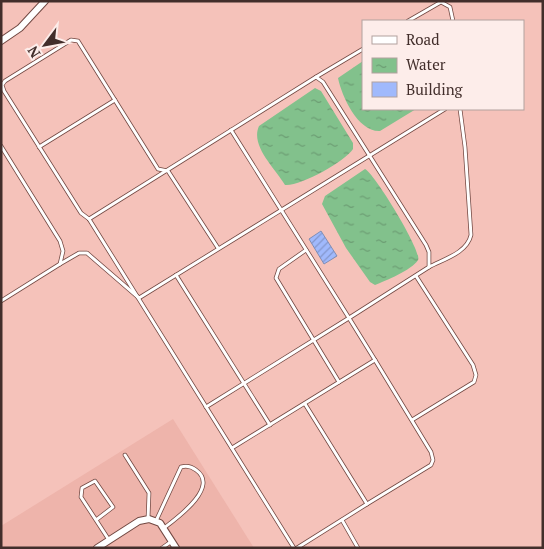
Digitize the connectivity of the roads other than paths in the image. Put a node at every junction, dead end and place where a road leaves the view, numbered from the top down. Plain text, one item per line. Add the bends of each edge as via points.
1 (45, 1) edge
2 (410, 20) edge
3 (453, 20) edge
4 (1, 41) edge
5 (362, 49) edge
6 (316, 77) junction
7 (2, 85) edge
8 (115, 100) junction
9 (443, 110) edge
10 (460, 110) edge
11 (231, 130) junction
12 (1, 146) edge
13 (39, 147) junction
14 (369, 155) junction
15 (168, 171) junction
16 (281, 209) junction
17 (89, 219) junction
18 (218, 248) junction
19 (306, 250) junction
20 (60, 264) junction
21 (429, 267) junction
22 (176, 275) junction
23 (416, 276) junction
24 (139, 298) junction
25 (1, 302) edge
26 (349, 318) junction
27 (313, 341) junction
28 (375, 360) junction
29 (339, 382) junction
30 (243, 383) junction
31 (305, 404) junction
32 (206, 407) junction
33 (412, 420) junction
34 (270, 425) junction
35 (232, 448) junction
36 (125, 455) dead end
37 (367, 504) junction
38 (96, 520) junction
39 (148, 520) junction
40 (342, 520) junction
41 (160, 524) junction
42 (109, 540) junction
43 (172, 541) junction
44 (101, 547) edge
45 (162, 548) edge
46 (176, 548) edge
47 (296, 548) edge
48 (358, 548) edge

1 - 4 street via 20,28
2 - 3 lane via 440,2 450,7
5 - 6 lane
6 - 11 lane
6 - 14 lane via 323,82
7 - 8 lane via 75,40
7 - 13 lane
8 - 13 lane
8 - 15 lane via 158,169
9 - 14 lane
10 - 21 lane via 472,235 460,251
11 - 15 lane
11 - 16 lane
12 - 20 lane via 60,241 64,251
13 - 17 lane via 81,213
14 - 16 lane
14 - 21 lane via 426,245
15 - 17 lane
15 - 18 lane
16 - 18 lane
16 - 19 lane
17 - 24 lane
18 - 22 lane
19 - 26 lane
19 - 27 lane via 279,269 276,278
20 - 24 lane via 79,253 87,253
20 - 25 lane
21 - 23 lane
22 - 24 lane
22 - 30 lane
23 - 26 lane
23 - 33 lane via 473,365 476,375 474,382
24 - 32 lane
26 - 27 lane
26 - 28 lane
27 - 29 lane
27 - 30 lane
28 - 29 lane
28 - 33 lane
29 - 31 lane
30 - 32 lane
30 - 34 lane
31 - 34 lane
31 - 37 lane
32 - 35 lane
33 - 37 lane via 431,452 431,465
34 - 35 lane
35 - 47 lane
36 - 39 lane via 149,493
37 - 40 lane
38 - 38 lane via 80,492 95,481 112,508
38 - 42 lane
39 - 41 street
39 - 42 street via 140,521
40 - 47 lane
40 - 48 lane
41 - 41 lane via 189,508 201,493 203,480 200,472 187,465 182,467
41 - 43 street
42 - 44 street
43 - 45 lane
43 - 46 street

